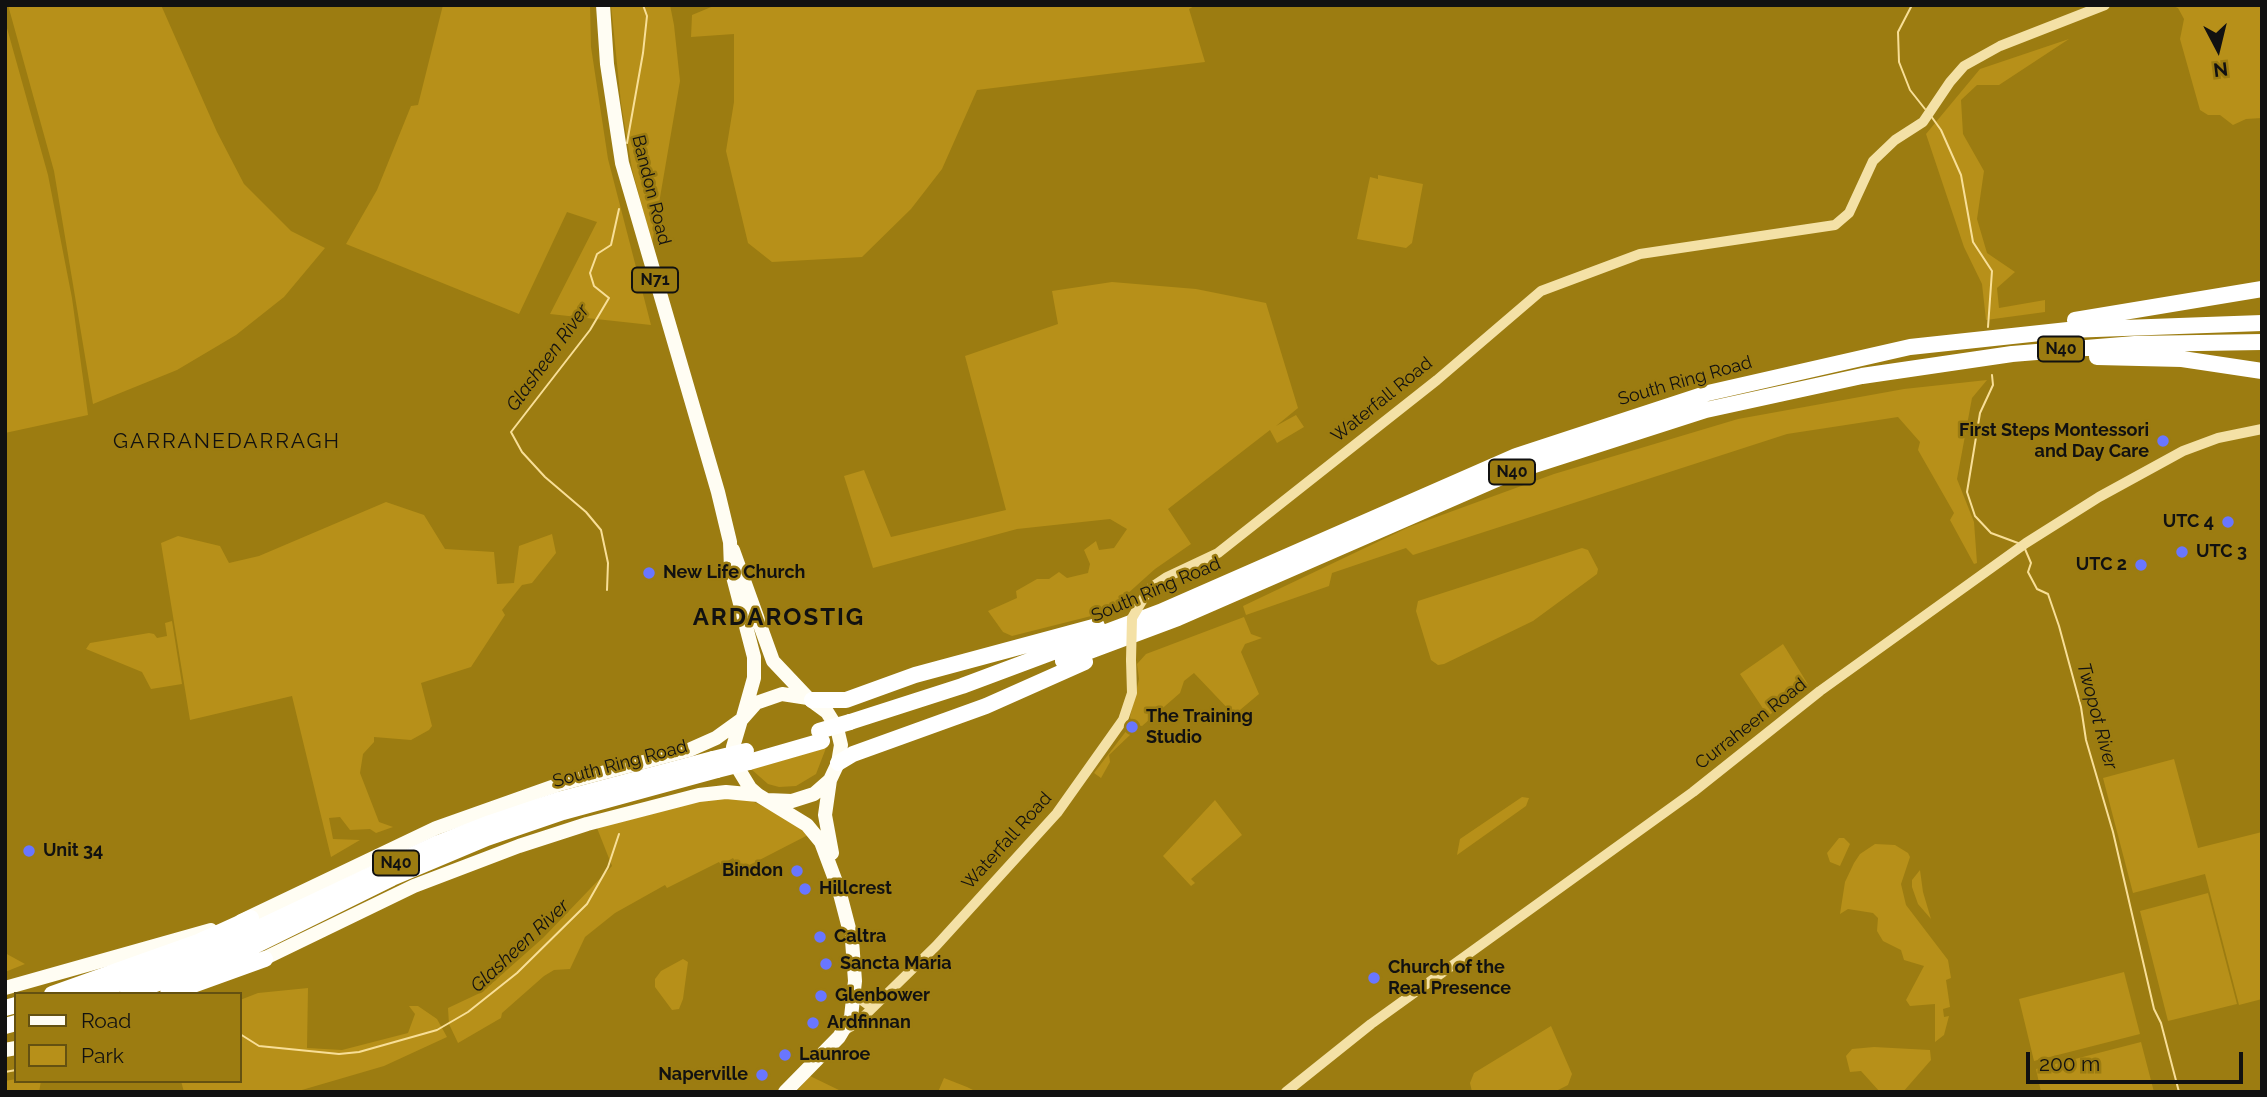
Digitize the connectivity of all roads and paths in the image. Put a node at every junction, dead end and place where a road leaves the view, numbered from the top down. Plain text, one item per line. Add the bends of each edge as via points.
1 (603, 5) edge
2 (2105, 5) edge
3 (2262, 289) edge
4 (2262, 323) edge
5 (2262, 342) edge
6 (1910, 347) junction
7 (1959, 363) junction
8 (2262, 371) edge
9 (2262, 429) edge
10 (730, 542) junction
11 (1238, 576) junction
12 (1178, 618) junction
13 (810, 699) junction
14 (742, 718) junction
15 (851, 727) junction
16 (838, 763) junction
17 (715, 765) junction
18 (830, 780) junction
19 (762, 797) junction
20 (833, 871) junction
21 (251, 918) junction
22 (265, 958) junction
23 (5, 988) edge
24 (58, 992) edge
25 (94, 992) edge
26 (134, 992) edge
27 (173, 992) edge
28 (191, 992) edge
29 (855, 995) junction
30 (876, 1004) junction
31 (845, 1030) junction
32 (1289, 1091) edge
33 (785, 1092) edge

1 - 10 main road, Bandon Road / N71 via 609,85 622,163
2 - 30 street, Waterfall Road, bridge via 1972,61 1950,82 1928,114 1873,161 1849,214 1835,225 1640,254 1542,290 1437,380 1218,553 1149,589 1132,618 1132,693 1124,720 1057,813 936,946
3 - 6 highway
4 - 6 highway, South Ring Road / N40 via 2068,330
5 - 7 highway, South Ring Road / N40 via 2068,348
6 - 11 highway, South Ring Road / N40 via 1708,393 1571,436 1432,490
7 - 8 highway via 2151,356
7 - 12 highway, South Ring Road / N40 via 1776,394 1587,446 1458,494
9 - 32 street, Curraheen Road via 2183,451 2026,543 1820,691 1649,825 1371,1024
10 - 13 main road, Bandon Road / N71 via 773,661
10 - 14 main road, Bandon Road / N71 via 731,569 755,667
11 - 13 highway via 1085,630 915,675 846,700
11 - 15 highway, South Ring Road / N40 via 1061,650
12 - 15 highway, South Ring Road / N40 via 977,691
12 - 16 highway via 1038,685
13 - 14 main road via 795,694 773,696
13 - 16 main road, N71 via 827,712 837,728 841,745
14 - 19 main road, N71 via 734,737 734,756 740,773
14 - 21 main road, N40 via 716,738 689,750 560,784 436,828
15 - 17 highway, South Ring Road / N40, bridge
16 - 18 main road, N71
17 - 25 highway, South Ring Road / N40 via 569,797 490,823 206,954
17 - 26 highway, South Ring Road / N40 via 487,838 392,878 238,954
18 - 19 main road via 804,798
18 - 20 main road via 825,815
19 - 20 main road via 811,828
19 - 22 main road, N40 via 726,792 699,795 519,846 414,886
20 - 29 main road via 852,940
21 - 23 main road
21 - 24 highway
22 - 27 highway
22 - 28 main road
29 - 30 street via 867,1004
29 - 31 main road
30 - 31 street, Waterfall Road
31 - 33 main road

